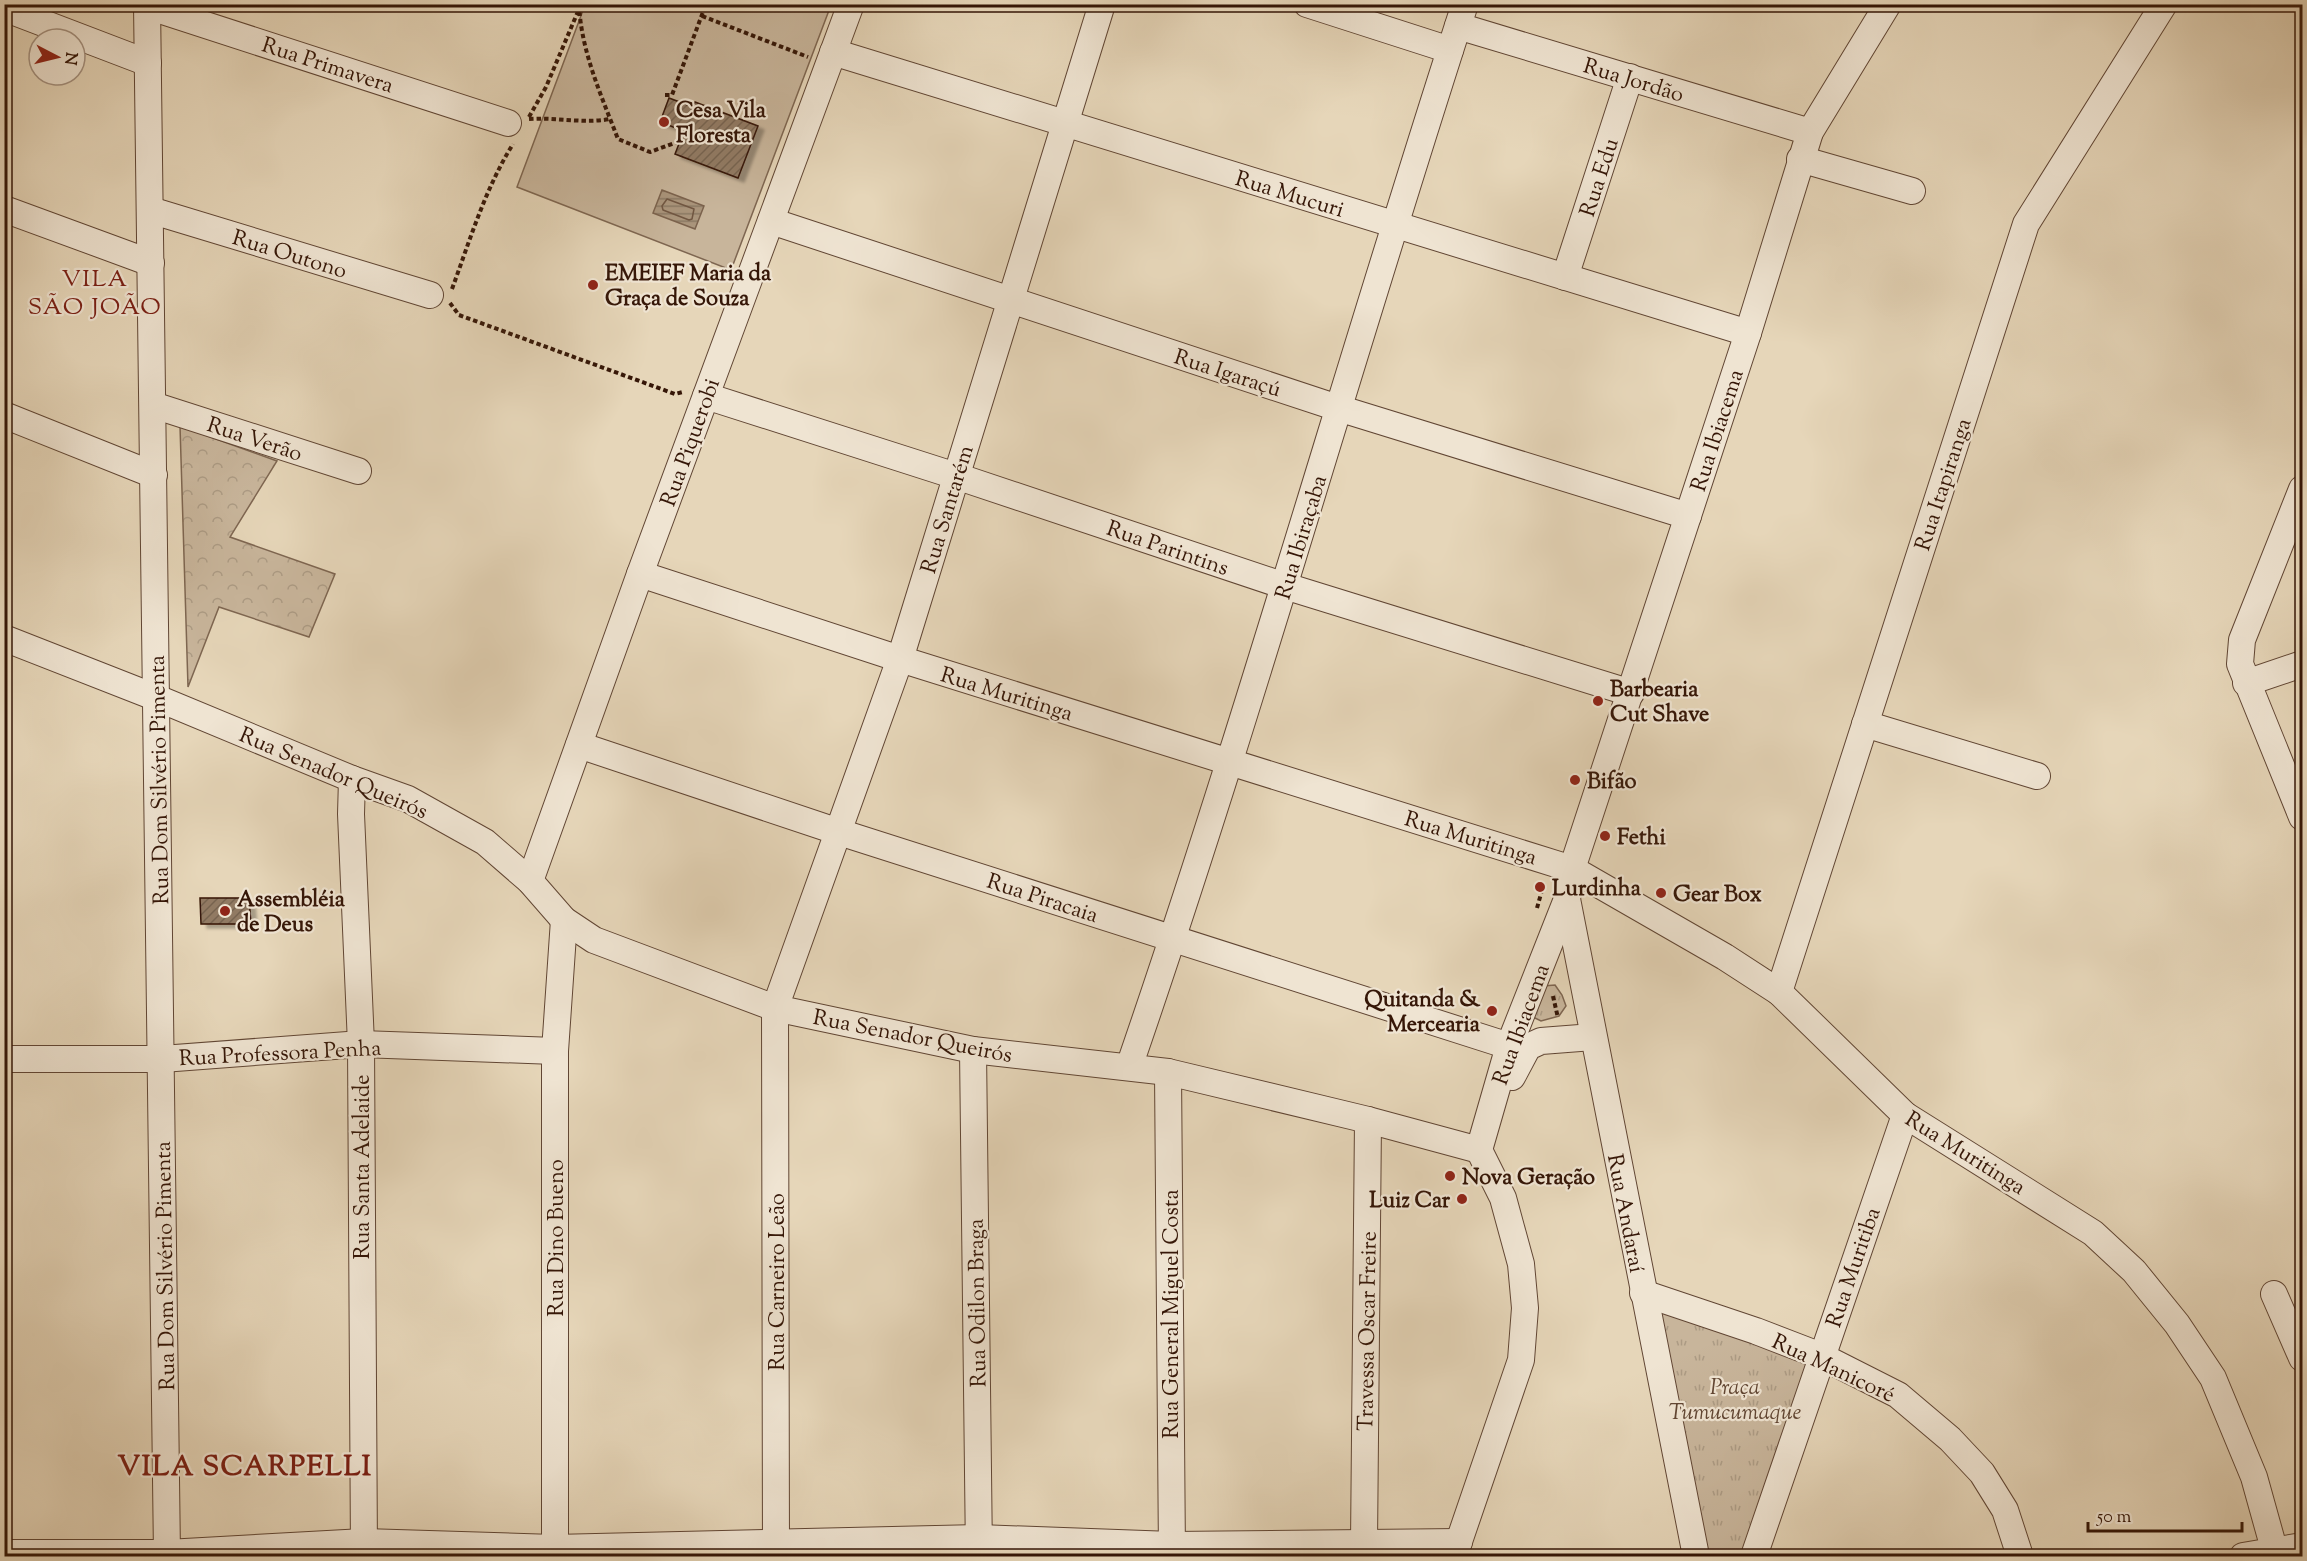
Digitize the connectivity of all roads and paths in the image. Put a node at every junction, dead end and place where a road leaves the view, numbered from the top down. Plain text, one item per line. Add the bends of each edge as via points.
1 (706, 4) edge
2 (851, 4) edge
3 (1102, 4) edge
4 (1307, 4) edge
5 (1888, 4) edge
6 (2164, 4) edge
7 (147, 5) edge
8 (579, 7) edge
9 (4, 8) edge
10 (702, 16) junction
11 (1458, 27) edge
12 (831, 58) junction
13 (148, 63) junction
14 (1630, 77) junction
15 (665, 95) dead end
16 (610, 119) junction
17 (1065, 123) junction
18 (519, 127) junction
19 (1810, 132) junction
20 (680, 141) dead end
21 (1800, 159) junction
22 (1912, 191) dead end
23 (4, 209) edge
24 (150, 210) junction
25 (771, 221) junction
26 (1396, 226) junction
27 (151, 263) junction
28 (1565, 277) junction
29 (439, 298) junction
30 (1010, 300) junction
31 (1748, 333) junction
32 (706, 396) junction
33 (153, 405) junction
34 (1338, 408) junction
35 (4, 415) edge
36 (358, 471) dead end
37 (154, 475) junction
38 (956, 476) junction
39 (2302, 489) edge
40 (1688, 516) junction
41 (640, 574) junction
42 (1285, 586) junction
43 (4, 638) edge
44 (900, 659) junction
45 (2302, 664) edge
46 (2246, 683) junction
47 (1631, 693) junction
48 (157, 698) junction
49 (1865, 724) junction
50 (579, 745) junction
51 (1228, 762) junction
52 (2037, 776) dead end
53 (352, 779) junction
54 (2302, 817) edge
55 (839, 832) junction
56 (1572, 869) junction
57 (530, 881) junction
58 (1567, 899) junction
59 (564, 920) junction
60 (1174, 939) junction
61 (1779, 992) junction
62 (775, 1008) junction
63 (1593, 1036) junction
64 (361, 1044) junction
65 (1509, 1046) junction
66 (973, 1050) junction
67 (555, 1051) junction
68 (4, 1059) edge
69 (162, 1059) junction
70 (1129, 1067) junction
71 (1168, 1072) junction
72 (1494, 1098) junction
73 (1905, 1115) junction
74 (1368, 1120) junction
75 (1479, 1150) junction
76 (1643, 1293) junction
77 (2274, 1294) dead end
78 (1821, 1356) junction
79 (2302, 1358) edge
80 (1364, 1543) junction
81 (2302, 1546) edge
82 (979, 1547) edge
83 (364, 1549) edge
84 (776, 1549) edge
85 (1456, 1549) edge
86 (1172, 1551) edge
87 (555, 1552) edge
88 (4, 1553) edge
89 (2275, 1553) edge
90 (167, 1555) edge
91 (1696, 1557) edge
92 (1754, 1557) edge
93 (2020, 1557) edge
94 (2243, 1557) edge

1 - 10 path
2 - 12 street, Rua Piquerobi
3 - 17 street, Rua Santarém
4 - 11 street, Rua Jordão
5 - 19 street, Rua Ibiacema
6 - 49 street, Rua Itapiranga via 2026,224
7 - 13 street, Rua Dom Silvério Pimenta
7 - 18 street, Rua Primavera
8 - 16 path via 582,36
8 - 18 path via 546,87
9 - 13 street
10 - 12 path
10 - 15 path via 672,95
11 - 14 street, Rua Jordão
11 - 26 street, Rua Ibiraçaba
12 - 17 street, Rua Mucuri
12 - 25 street, Rua Piquerobi
13 - 24 street, Rua Dom Silvério Pimenta
14 - 19 street, Rua Jordão
14 - 28 street, Rua Edu
16 - 18 path via 592,122 550,117
16 - 20 path via 618,139 650,152
17 - 26 street, Rua Mucuri
17 - 30 street, Rua Santarém
18 - 29 path
19 - 21 street, Rua Ibiacema
21 - 22 street
21 - 31 street, Rua Ibiacema
23 - 27 street
24 - 27 street, Rua Dom Silvério Pimenta
24 - 29 street, Rua Outono
25 - 30 street, Rua Igaraçú
25 - 32 street, Rua Piquerobi
26 - 28 street, Rua Mucuri
26 - 34 street, Rua Ibiraçaba
27 - 33 street, Rua Dom Silvério Pimenta
28 - 31 street, Rua Mucuri
29 - 32 path via 459,315 653,387 675,394 689,391
30 - 34 street, Rua Igaraçú
30 - 38 street, Rua Santarém
31 - 40 street, Rua Ibiacema
32 - 38 street, Rua Parintins
32 - 41 street, Rua Piquerobi
33 - 36 street, Rua Verão
33 - 37 street, Rua Dom Silvério Pimenta
34 - 40 street, Rua Igaraçú
34 - 42 street, Rua Ibiraçaba
35 - 37 street
37 - 48 street, Rua Dom Silvério Pimenta
38 - 42 street, Rua Parintins
38 - 44 street, Rua Santarém
39 - 46 street via 2242,640 2240,664
40 - 47 street, Rua Ibiacema
41 - 44 street, Rua Muritinga
41 - 50 street, Rua Piquerobi
42 - 47 street, Rua Parintins
42 - 51 street, Rua Ibiraçaba
43 - 48 street, Rua Senador Queirós
44 - 51 street, Rua Muritinga
44 - 55 street, Rua Santarém
45 - 46 street
46 - 54 street
47 - 56 street, Rua Ibiacema
48 - 53 street, Rua Senador Queirós
48 - 69 street, Rua Dom Silvério Pimenta
49 - 52 street
49 - 61 street, Rua Itapiranga
50 - 55 street, Rua Piracaia
50 - 57 street, Rua Piquerobi
51 - 56 street, Rua Muritinga
51 - 60 street, Rua Ibiraçaba
53 - 57 street, Rua Senador Queirós via 408,799 485,842
53 - 64 street, Rua Santa Adelaide
55 - 60 street, Rua Piracaia
55 - 62 street, Rua Santarém
56 - 58 street, Rua Andaraí
56 - 61 street, Rua Muritinga
57 - 59 street, Rua Senador Queirós
58 - 63 street, Rua Andaraí
58 - 65 street, Rua Ibiacema
59 - 62 street, Rua Senador Queirós via 594,940
59 - 67 street, Rua Dino Bueno
60 - 65 street, Rua Piracaia
60 - 70 street, Rua Ibiraçaba
61 - 73 street, Rua Muritinga
62 - 66 street, Rua Senador Queirós
62 - 84 street, Rua Carneiro Leão
63 - 72 street via 1541,1041 1528,1047 1505,1093
63 - 76 street, Rua Andaraí
64 - 67 street, Rua Professora Penha
64 - 69 street, Rua Professora Penha
64 - 83 street, Rua Santa Adelaide
65 - 72 street, Rua Ibiacema
66 - 70 street, Rua Senador Queirós
66 - 82 street, Rua Odilon Braga
67 - 87 street, Rua Dino Bueno
68 - 69 street, Rua Professora Penha
69 - 90 street, Rua Dom Silvério Pimenta
70 - 71 street, Rua Senador Queirós
71 - 74 street, Rua Senador Queirós
71 - 86 street, Rua General Miguel Costa
72 - 75 street, Rua Ibiacema
73 - 78 street, Rua Muritiba
73 - 89 street, Rua Muritinga via 2093,1233 2134,1271 2177,1324 2213,1378 2254,1478
74 - 75 street, Rua Senador Queirós
74 - 80 street, Travessa Oscar Freire
75 - 85 street via 1503,1198 1521,1264 1525,1308 1521,1360
76 - 78 street, Rua Manicoré
76 - 91 street, Rua Andaraí
77 - 79 street
78 - 92 street, Rua Muritiba
78 - 93 street, Rua Manicoré via 1898,1395 1950,1439 1982,1473 2005,1510
80 - 85 street
80 - 86 street
81 - 89 street
82 - 84 street
82 - 86 street
83 - 87 street
83 - 90 street
84 - 87 street
88 - 90 street
89 - 94 street

